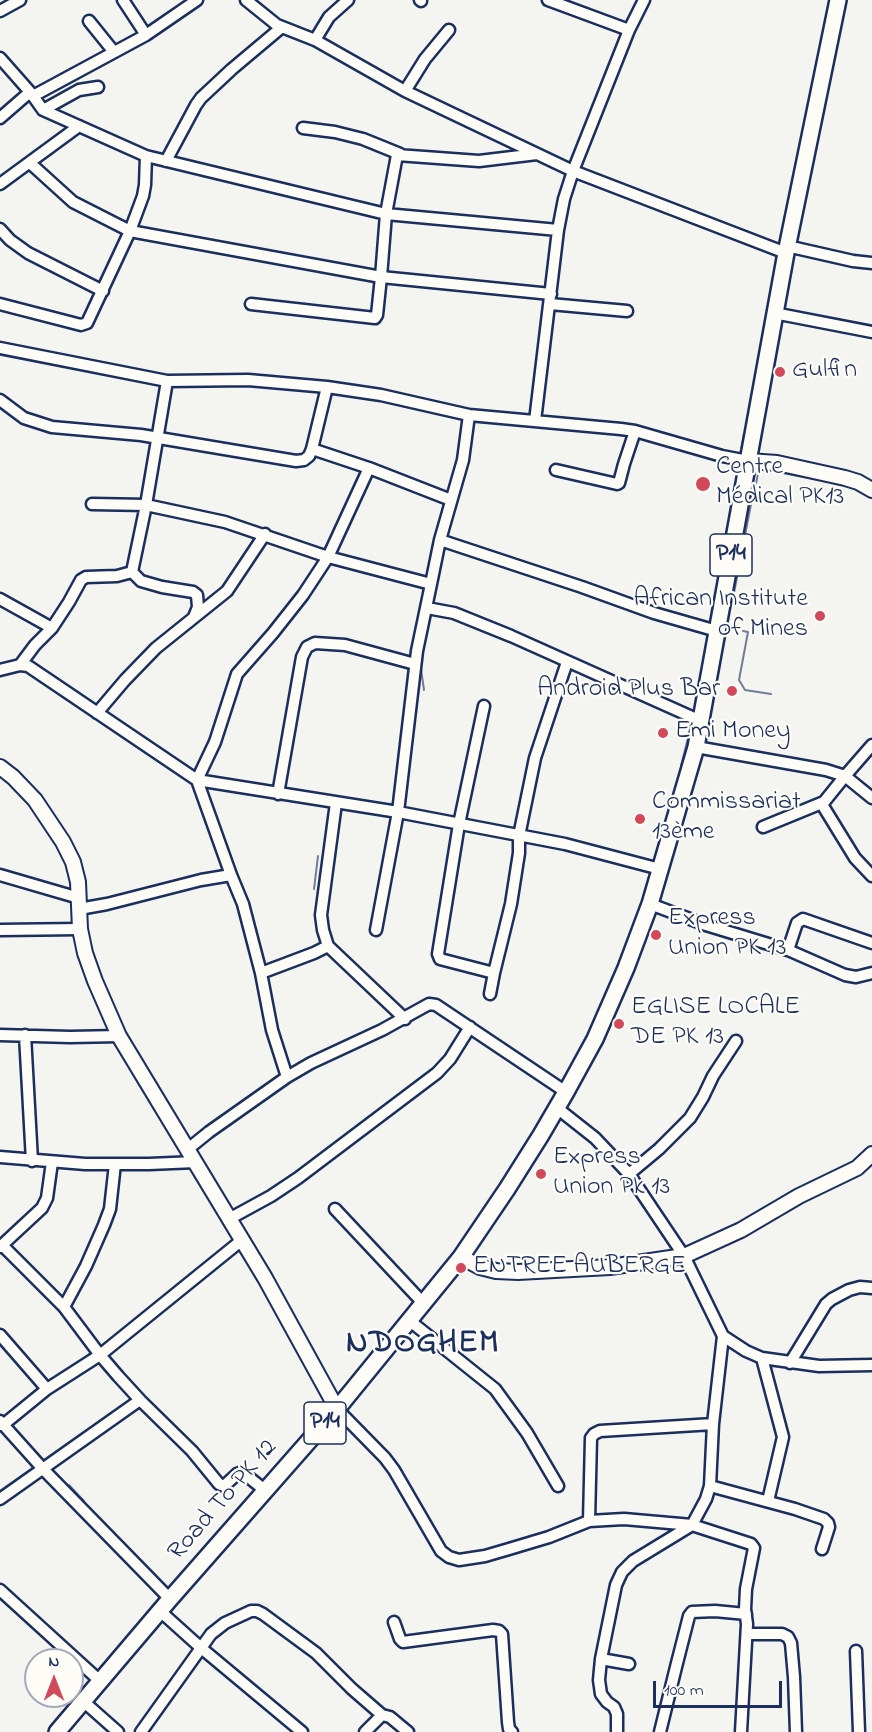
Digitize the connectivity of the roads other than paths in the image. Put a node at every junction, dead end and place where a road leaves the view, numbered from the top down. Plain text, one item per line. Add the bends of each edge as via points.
1 (20, 0) edge
2 (123, 0) edge
3 (197, 0) edge
4 (246, 0) edge
5 (348, 0) edge
6 (548, 0) edge
7 (644, 0) edge
8 (838, 0) edge
9 (0, 12) edge
10 (89, 21) dead end
11 (282, 27) junction
12 (449, 30) dead end
13 (629, 30) junction
14 (146, 34) junction
15 (315, 40) junction
16 (114, 52) junction
17 (0, 58) edge
18 (98, 87) dead end
19 (405, 92) junction
20 (31, 94) junction
21 (43, 110) junction
22 (0, 118) edge
23 (79, 126) junction
24 (303, 128) dead end
25 (400, 154) junction
26 (537, 154) junction
27 (147, 156) junction
28 (166, 161) junction
29 (30, 163) junction
30 (573, 171) junction
31 (0, 184) edge
32 (386, 214) junction
33 (0, 229) edge
34 (558, 230) junction
35 (130, 231) junction
36 (786, 249) junction
37 (872, 263) edge
38 (381, 277) junction
39 (103, 291) junction
40 (550, 299) junction
41 (0, 304) edge
42 (251, 304) dead end
43 (627, 311) dead end
44 (774, 313) junction
45 (872, 332) edge
46 (0, 348) edge
47 (167, 381) junction
48 (327, 387) junction
49 (0, 400) edge
50 (469, 415) junction
51 (535, 421) junction
52 (635, 431) junction
53 (158, 438) junction
54 (312, 449) junction
55 (748, 461) junction
56 (369, 468) junction
57 (556, 470) dead end
58 (872, 490) edge
59 (451, 500) junction
60 (93, 504) dead end
61 (146, 505) junction
62 (265, 534) junction
63 (440, 540) junction
64 (328, 557) junction
65 (132, 572) junction
66 (431, 584) junction
67 (0, 599) edge
68 (427, 608) junction
69 (194, 617) junction
70 (52, 628) junction
71 (717, 631) junction
72 (567, 662) junction
73 (415, 663) junction
74 (20, 664) junction
75 (0, 670) edge
76 (483, 706) dead end
77 (97, 713) junction
78 (701, 721) junction
79 (872, 745) edge
80 (696, 747) junction
81 (0, 767) edge
82 (844, 776) junction
83 (197, 780) junction
84 (278, 794) junction
85 (872, 798) edge
86 (824, 802) junction
87 (336, 803) junction
88 (398, 812) junction
89 (459, 824) junction
90 (763, 827) dead end
91 (519, 836) junction
92 (660, 869) junction
93 (0, 875) edge
94 (231, 875) junction
95 (872, 876) edge
96 (79, 904) junction
97 (650, 904) junction
98 (80, 929) junction
99 (0, 930) edge
100 (376, 930) dead end
101 (870, 939) edge
102 (328, 945) junction
103 (788, 950) junction
104 (261, 973) junction
105 (494, 973) junction
106 (872, 973) edge
107 (490, 994) dead end
108 (405, 1019) junction
109 (470, 1027) junction
110 (0, 1035) edge
111 (25, 1035) junction
112 (119, 1036) junction
113 (736, 1041) dead end
114 (287, 1077) junction
115 (566, 1092) junction
116 (557, 1108) junction
117 (188, 1149) junction
118 (872, 1154) edge
119 (0, 1157) edge
120 (32, 1161) junction
121 (52, 1162) junction
122 (196, 1162) junction
123 (115, 1164) junction
124 (628, 1174) junction
125 (335, 1209) dead end
126 (229, 1219) junction
127 (242, 1240) junction
128 (1, 1246) edge
129 (684, 1256) junction
130 (461, 1257) junction
131 (872, 1288) edge
132 (424, 1304) junction
133 (64, 1307) junction
134 (410, 1321) junction
135 (0, 1335) edge
136 (723, 1336) junction
137 (100, 1354) junction
138 (762, 1358) junction
139 (790, 1363) junction
140 (872, 1365) edge
141 (46, 1389) junction
142 (140, 1400) junction
143 (337, 1408) junction
144 (1, 1424) edge
145 (713, 1424) junction
146 (43, 1469) junction
147 (558, 1486) dead end
148 (710, 1486) junction
149 (266, 1491) junction
150 (0, 1499) edge
151 (768, 1501) junction
152 (589, 1521) junction
153 (692, 1525) junction
154 (822, 1549) dead end
155 (0, 1590) edge
156 (165, 1605) junction
157 (746, 1614) junction
158 (394, 1622) dead end
159 (747, 1634) junction
160 (200, 1647) junction
161 (856, 1651) dead end
162 (601, 1659) junction
163 (629, 1664) dead end
164 (100, 1681) junction
165 (84, 1700) edge
166 (84, 1702) edge
167 (77, 1708) edge
168 (382, 1715) junction
169 (57, 1732) edge
170 (118, 1732) edge
171 (141, 1732) edge
172 (302, 1732) edge
173 (365, 1732) edge
174 (408, 1732) edge
175 (512, 1732) edge
176 (617, 1732) edge
177 (660, 1732) edge
178 (741, 1732) edge
179 (796, 1732) edge
180 (859, 1732) edge

1 - 9 street
2 - 14 street
3 - 14 street
4 - 11 street
5 - 15 street via 329,17
6 - 13 street
7 - 13 street
8 - 36 main road, P14
10 - 16 street
11 - 15 street
11 - 28 street via 201,98
12 - 19 street
13 - 30 street
14 - 16 street
15 - 19 street
16 - 20 street
17 - 20 street
18 - 21 street via 79,90
19 - 26 street
20 - 21 street
20 - 22 street
21 - 23 street
23 - 27 street
23 - 29 street
24 - 25 street via 363,139
25 - 26 street via 480,161
25 - 32 street via 395,158
26 - 30 street
27 - 28 street
27 - 35 street via 143,196
28 - 32 street
29 - 31 street
29 - 35 street via 73,202
30 - 34 street
30 - 36 street
32 - 34 street
32 - 38 street
33 - 39 street via 28,253
34 - 40 street
35 - 38 street
35 - 39 street
36 - 37 street
36 - 44 main road, P14
38 - 40 street
38 - 42 street via 377,315 372,318
39 - 41 street via 87,323 81,325
40 - 43 street
40 - 51 street
44 - 45 street
44 - 55 main road, P14
46 - 47 street
47 - 48 street via 248,381
47 - 53 street
48 - 50 street
48 - 54 street
49 - 53 street via 24,418 52,427
50 - 51 street
50 - 59 street via 463,460
51 - 52 street
52 - 55 street
52 - 57 street via 617,484
53 - 54 street via 296,461 304,460
53 - 61 street
54 - 56 street
55 - 58 street via 777,463 845,478
55 - 71 main road, P14
56 - 59 street
56 - 64 street
59 - 63 street
60 - 61 street
61 - 62 street
61 - 65 street
62 - 64 street
62 - 69 street via 227,591
63 - 66 street
63 - 71 street
64 - 66 street
64 - 83 street via 303,595 237,674 215,742
65 - 69 street via 141,581 193,592 198,607
65 - 70 street via 81,580
66 - 68 street
67 - 70 street
68 - 72 street via 453,613
68 - 73 street
69 - 77 street via 156,648
70 - 74 street
71 - 78 main road, P14
72 - 78 street
72 - 91 street via 535,758
73 - 84 street via 345,645 315,643 307,647
73 - 88 street
74 - 75 street
74 - 77 street
76 - 89 street
77 - 83 street
78 - 80 main road, P14
79 - 82 street
80 - 82 street
80 - 92 main road, P14
81 - 96 street via 35,800 63,842 73,862
82 - 85 street
82 - 86 street
83 - 84 street
83 - 94 street
84 - 87 street
86 - 90 street
86 - 95 street via 855,858
87 - 88 street
87 - 102 street via 321,915
88 - 89 street
88 - 100 street
89 - 91 street
89 - 105 street via 438,957
91 - 92 street
91 - 105 street via 511,904
92 - 97 main road, P14
93 - 96 street
94 - 96 street via 107,904
94 - 104 street
96 - 98 street
97 - 103 street
97 - 115 main road, P14 via 595,1039
98 - 99 street
98 - 112 street via 94,981
101 - 103 street via 803,919 796,923
102 - 104 street
102 - 108 street
103 - 106 street via 845,975
104 - 114 street via 272,1030
105 - 107 street
108 - 109 street via 429,1004
108 - 114 street
109 - 115 street
109 - 126 street via 450,1059 429,1078 298,1178
110 - 111 street
111 - 112 street
111 - 120 street
112 - 117 street
113 - 124 street via 690,1118
114 - 117 street
115 - 116 main road, Road To PK 12 / P14
116 - 124 street via 595,1138
116 - 130 main road, Road To PK 12 / P14
117 - 122 street
118 - 129 street via 857,1168
119 - 120 street
120 - 121 street
121 - 123 street
121 - 128 street via 42,1208
122 - 123 street
122 - 126 street
123 - 133 street via 107,1217
124 - 129 street
125 - 132 street
126 - 127 street
127 - 137 street
127 - 143 street
128 - 133 street
129 - 130 street via 610,1267 518,1272 480,1267
129 - 136 street
130 - 132 main road, Road To PK 12 / P14
131 - 139 street via 849,1290 826,1304
132 - 134 main road, Road To PK 12 / P14
133 - 137 street
134 - 143 main road, Road To PK 12 / P14
134 - 147 street via 495,1389
135 - 141 street
136 - 138 street
136 - 145 street
137 - 141 street
137 - 142 street
138 - 139 street
138 - 151 street via 783,1437
139 - 140 street
141 - 144 street
142 - 146 street
142 - 149 street via 219,1484 224,1486 242,1472
143 - 149 main road, Road To PK 12 / P14
143 - 152 street via 385,1458 441,1551 450,1557 459,1560 485,1556
144 - 146 street
145 - 148 street
145 - 152 street via 594,1434
146 - 150 street
146 - 156 street
148 - 151 street
148 - 153 street
149 - 156 main road, Road To PK 12 / P14
151 - 154 street via 824,1519 829,1527
152 - 153 street via 624,1519
153 - 157 street via 754,1548 746,1589
153 - 162 street via 622,1572
155 - 164 street
156 - 160 street
156 - 164 main road, Road To PK 12 / P14
157 - 159 street
157 - 177 street via 715,1611 692,1612 689,1616
158 - 175 street via 403,1642 499,1631
159 - 178 street
159 - 179 street via 788,1637
160 - 168 street via 225,1623 257,1611 316,1653
160 - 171 street
160 - 172 street
161 - 180 street
162 - 163 street
162 - 176 street via 601,1694 618,1714
164 - 165 main road, Road To PK 12 / P14
166 - 170 street
167 - 169 main road, Road To PK 12 / P14
168 - 173 street
168 - 174 street

